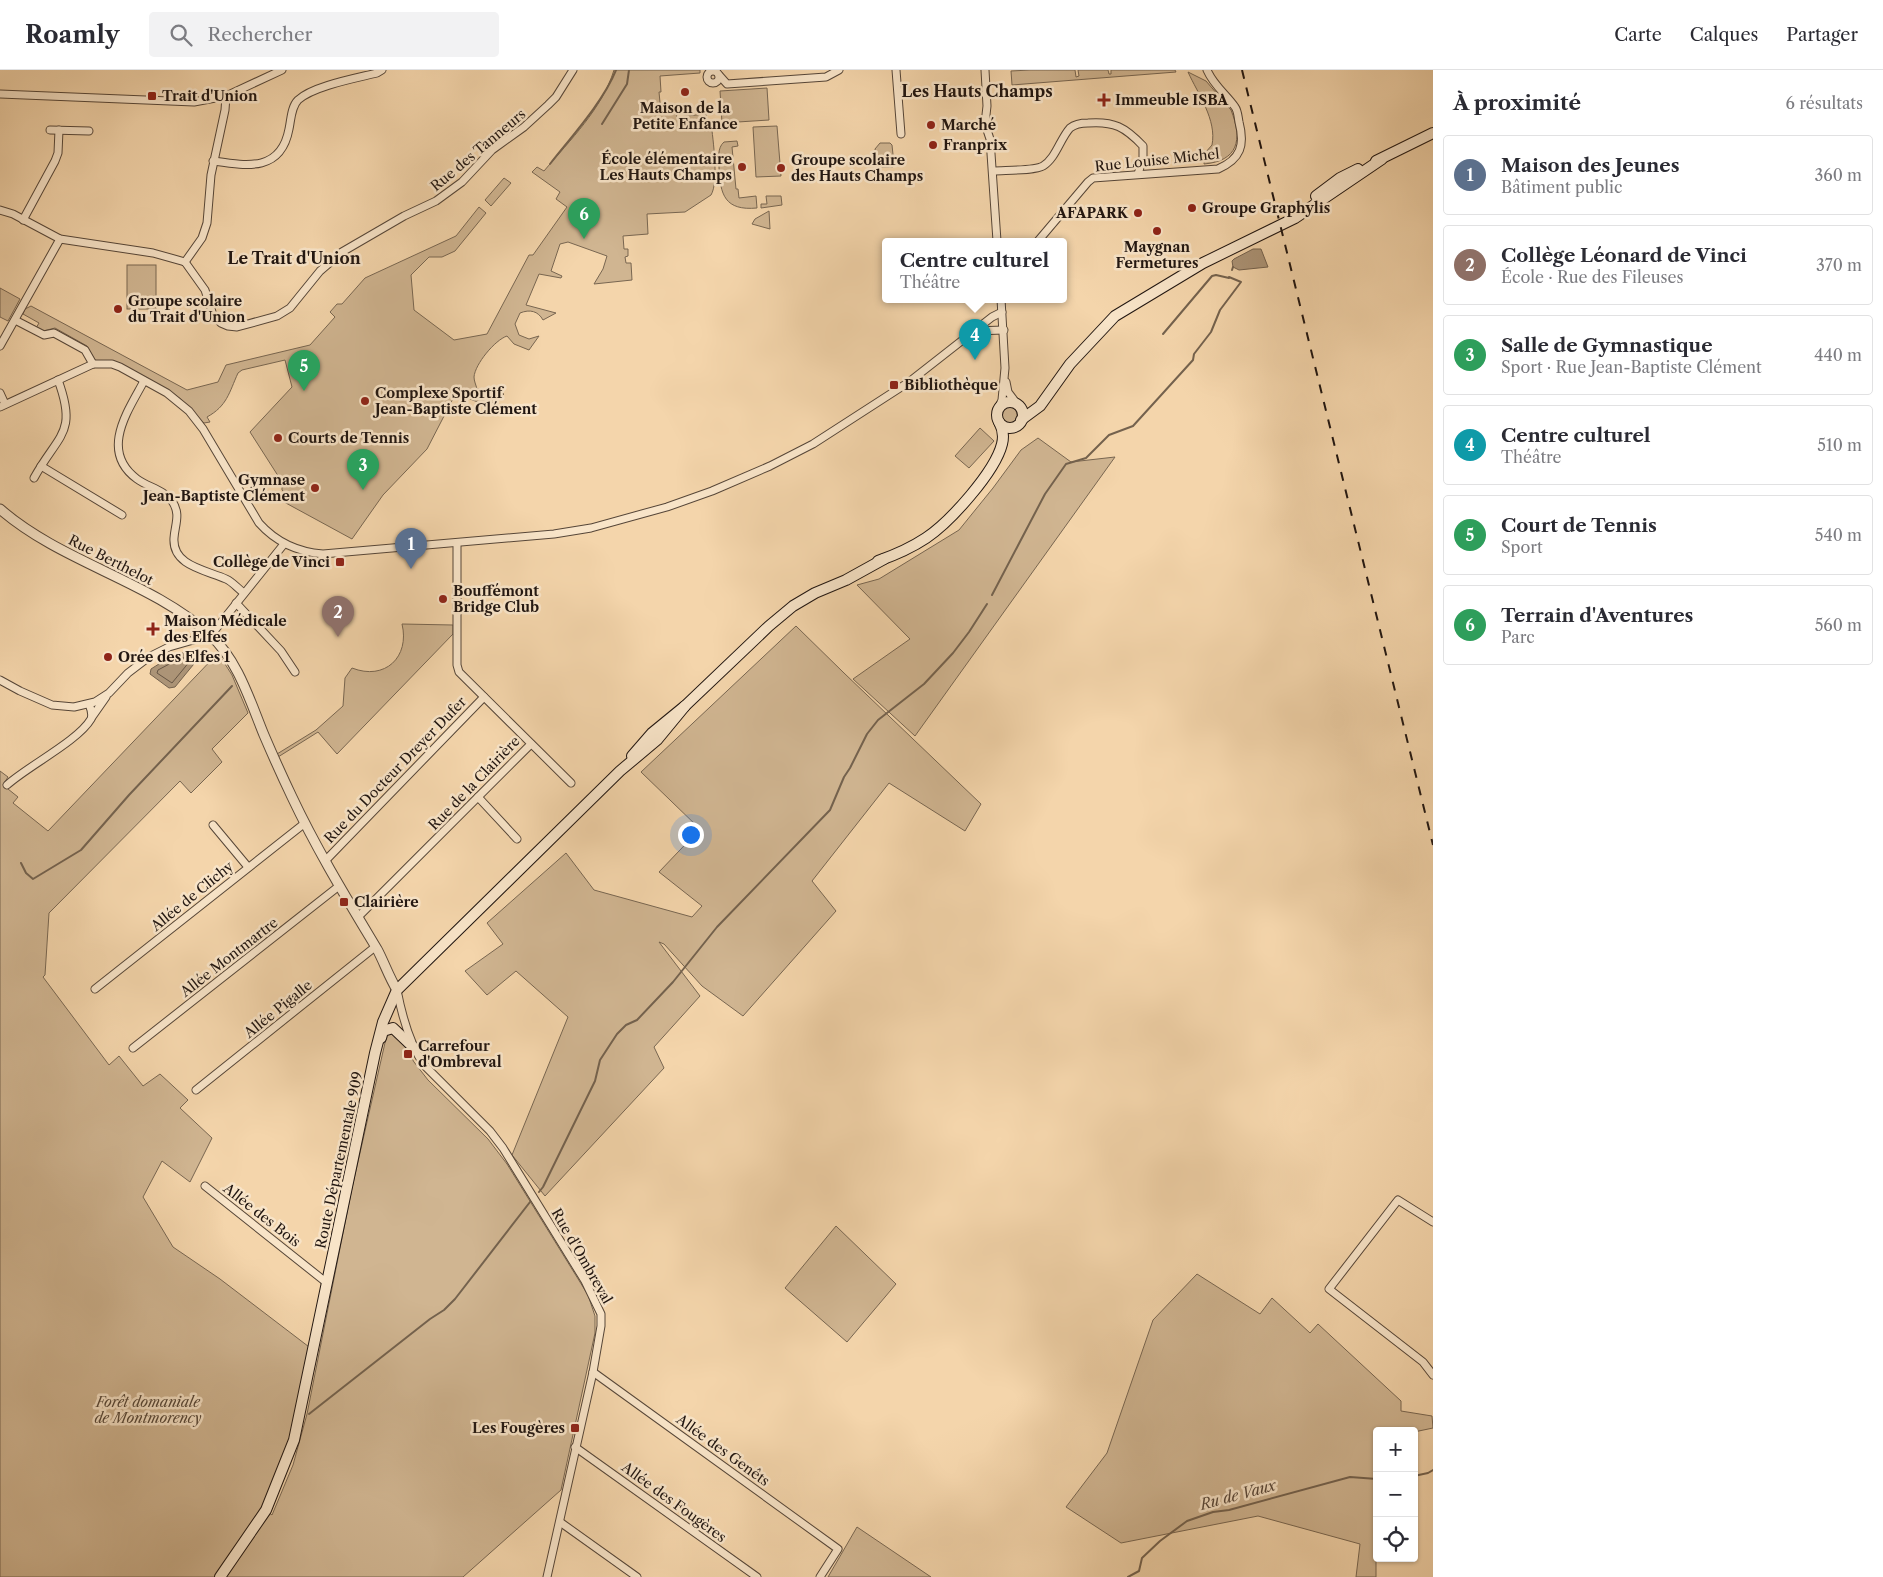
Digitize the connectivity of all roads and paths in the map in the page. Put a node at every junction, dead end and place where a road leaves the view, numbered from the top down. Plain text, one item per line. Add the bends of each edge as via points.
1 (282, 70) edge
2 (382, 70) edge
3 (573, 70) edge
4 (839, 70) edge
5 (896, 70) edge
6 (984, 70) edge
7 (1207, 70) edge
8 (719, 76) dead end
9 (0, 94) edge
10 (226, 96) junction
11 (50, 130) dead end
12 (59, 130) junction
13 (89, 131) dead end
14 (1433, 133) edge
15 (901, 134) dead end
16 (213, 161) junction
17 (993, 172) junction
18 (1138, 174) junction
19 (0, 210) edge
20 (23, 220) junction
21 (997, 238) edge
22 (1041, 238) edge
23 (60, 239) junction
24 (185, 262) junction
25 (1001, 303) edge
26 (1002, 312) junction
27 (14, 320) junction
28 (1004, 330) junction
29 (974, 331) junction
30 (0, 346) edge
31 (93, 364) junction
32 (1005, 369) junction
33 (58, 380) junction
34 (144, 381) junction
35 (1052, 388) junction
36 (0, 393) edge
37 (1017, 404) junction
38 (3, 406) edge
39 (998, 409) junction
40 (999, 422) junction
41 (1020, 422) junction
42 (41, 466) junction
43 (983, 477) junction
44 (34, 478) dead end
45 (0, 509) edge
46 (122, 515) dead end
47 (284, 544) junction
48 (457, 544) junction
49 (244, 593) junction
50 (236, 603) junction
51 (211, 636) junction
52 (295, 672) dead end
53 (0, 680) edge
54 (109, 693) junction
55 (484, 697) junction
56 (88, 704) junction
57 (91, 719) junction
58 (531, 744) junction
59 (571, 783) dead end
60 (8, 785) dead end
61 (478, 797) junction
62 (305, 823) junction
63 (213, 825) dead end
64 (517, 838) dead end
65 (325, 861) junction
66 (248, 867) junction
67 (339, 886) junction
68 (358, 918) junction
69 (375, 947) junction
70 (95, 989) dead end
71 (397, 990) junction
72 (133, 1048) dead end
73 (414, 1048) junction
74 (375, 1053) junction
75 (196, 1090) dead end
76 (205, 1186) dead end
77 (1433, 1222) edge
78 (327, 1283) junction
79 (593, 1372) junction
80 (1433, 1375) edge
81 (575, 1447) junction
82 (560, 1522) junction
83 (220, 1577) edge
84 (547, 1577) edge
85 (637, 1577) edge
86 (757, 1577) edge
87 (820, 1577) edge

1 - 10 street
2 - 16 street via 331,84 297,101 285,144 271,159 252,166
3 - 24 street, Rue des Tanneurs via 556,97 538,116 492,150 462,182 436,201 342,252 320,271 290,308 277,316 237,327 221,323 214,315 205,290
4 - 8 street via 826,76 727,84
5 - 15 street
6 - 17 street via 985,124
7 - 18 street, Rue Louise Michel via 1216,87 1237,111 1242,136 1238,154 1218,169
9 - 10 street via 194,102
10 - 16 street via 226,110
11 - 12 street
12 - 13 street
12 - 20 street via 55,161
14 - 35 main road via 1382,159 1301,214 1203,263 1122,310 1078,354
16 - 24 street via 207,223 202,238
17 - 18 street via 1040,168 1071,128 1084,123 1103,122 1114,124 1133,135 1144,148
17 - 21 street
18 - 22 street, Rue Louise Michel via 1094,178
19 - 20 street
20 - 23 street
23 - 24 street via 153,253
23 - 27 street
25 - 26 street
26 - 28 street
26 - 29 street
27 - 30 street
27 - 31 street via 44,335 54,333 85,350
28 - 29 street
28 - 32 street
29 - 48 street via 921,373 845,424 784,459 712,491 634,517 577,531
31 - 33 street
31 - 34 street via 116,365
32 - 37 street via 1007,388
32 - 39 street
33 - 38 street
33 - 42 street via 66,400 66,423 60,439
34 - 47 street via 167,393 189,411 204,429 259,523
34 - 49 street via 119,431 122,460 137,479 167,495 173,502 177,513 174,546 179,556 190,565 231,582
35 - 37 main road via 1035,404 1024,407
35 - 41 main road via 1036,410
36 - 38 street
37 - 39 main road via 1007,402
37 - 41 main road via 1022,412
39 - 40 main road
40 - 41 main road via 1007,428
40 - 43 main road via 1003,432 1002,443 996,460
41 - 43 main road via 1002,458
42 - 44 street
42 - 46 street
43 - 71 main road, Route Départementale 909 via 955,514 938,530 917,544 815,593 769,626 685,706 657,740 620,771
45 - 51 street, Rue Berthelot via 28,530 171,607
47 - 48 street via 307,553 323,554
47 - 49 street
48 - 55 street, Rue de la Clairière via 456,665 461,675
49 - 50 street
50 - 51 street
50 - 52 street via 281,651
51 - 54 street via 169,647 148,657
51 - 62 street, Rue Berthelot via 239,677
53 - 56 street via 52,705 74,707
54 - 56 street
54 - 57 street
55 - 58 street, Rue de la Clairière
55 - 65 street, Rue du Docteur Dreyer Dufer
56 - 57 street
57 - 60 street via 74,737
58 - 59 street
58 - 61 street, Rue de la Clairière
61 - 64 street
61 - 68 street, Rue de la Clairière
62 - 65 street, Rue Berthelot
62 - 66 street, Allée de Clichy
63 - 66 street
65 - 67 street, Rue Berthelot
66 - 70 street, Allée de Clichy
67 - 68 street, Rue Berthelot
67 - 72 street, Allée Montmartre
68 - 69 street, Rue Berthelot
69 - 71 street, Rue Berthelot
69 - 75 street, Allée Pigalle
71 - 73 street, Rue d'Ombreval
71 - 74 main road, Route Départementale 909
73 - 74 main road via 396,1030 388,1028 383,1031
73 - 79 street, Rue d'Ombreval via 424,1065 503,1148 585,1281 602,1319
74 - 78 main road, Route Départementale 909
76 - 78 street, Allée des Bois
77 - 80 street via 1398,1200 1328,1289 1423,1362
78 - 83 main road, Route Départementale 909 via 294,1440 266,1510
79 - 81 street, Rue d'Ombreval
79 - 87 street, Allée des Genêts via 838,1549
81 - 82 street, Rue d'Ombreval
81 - 86 street, Allée des Fougères
82 - 84 street, Rue d'Ombreval
82 - 85 street

